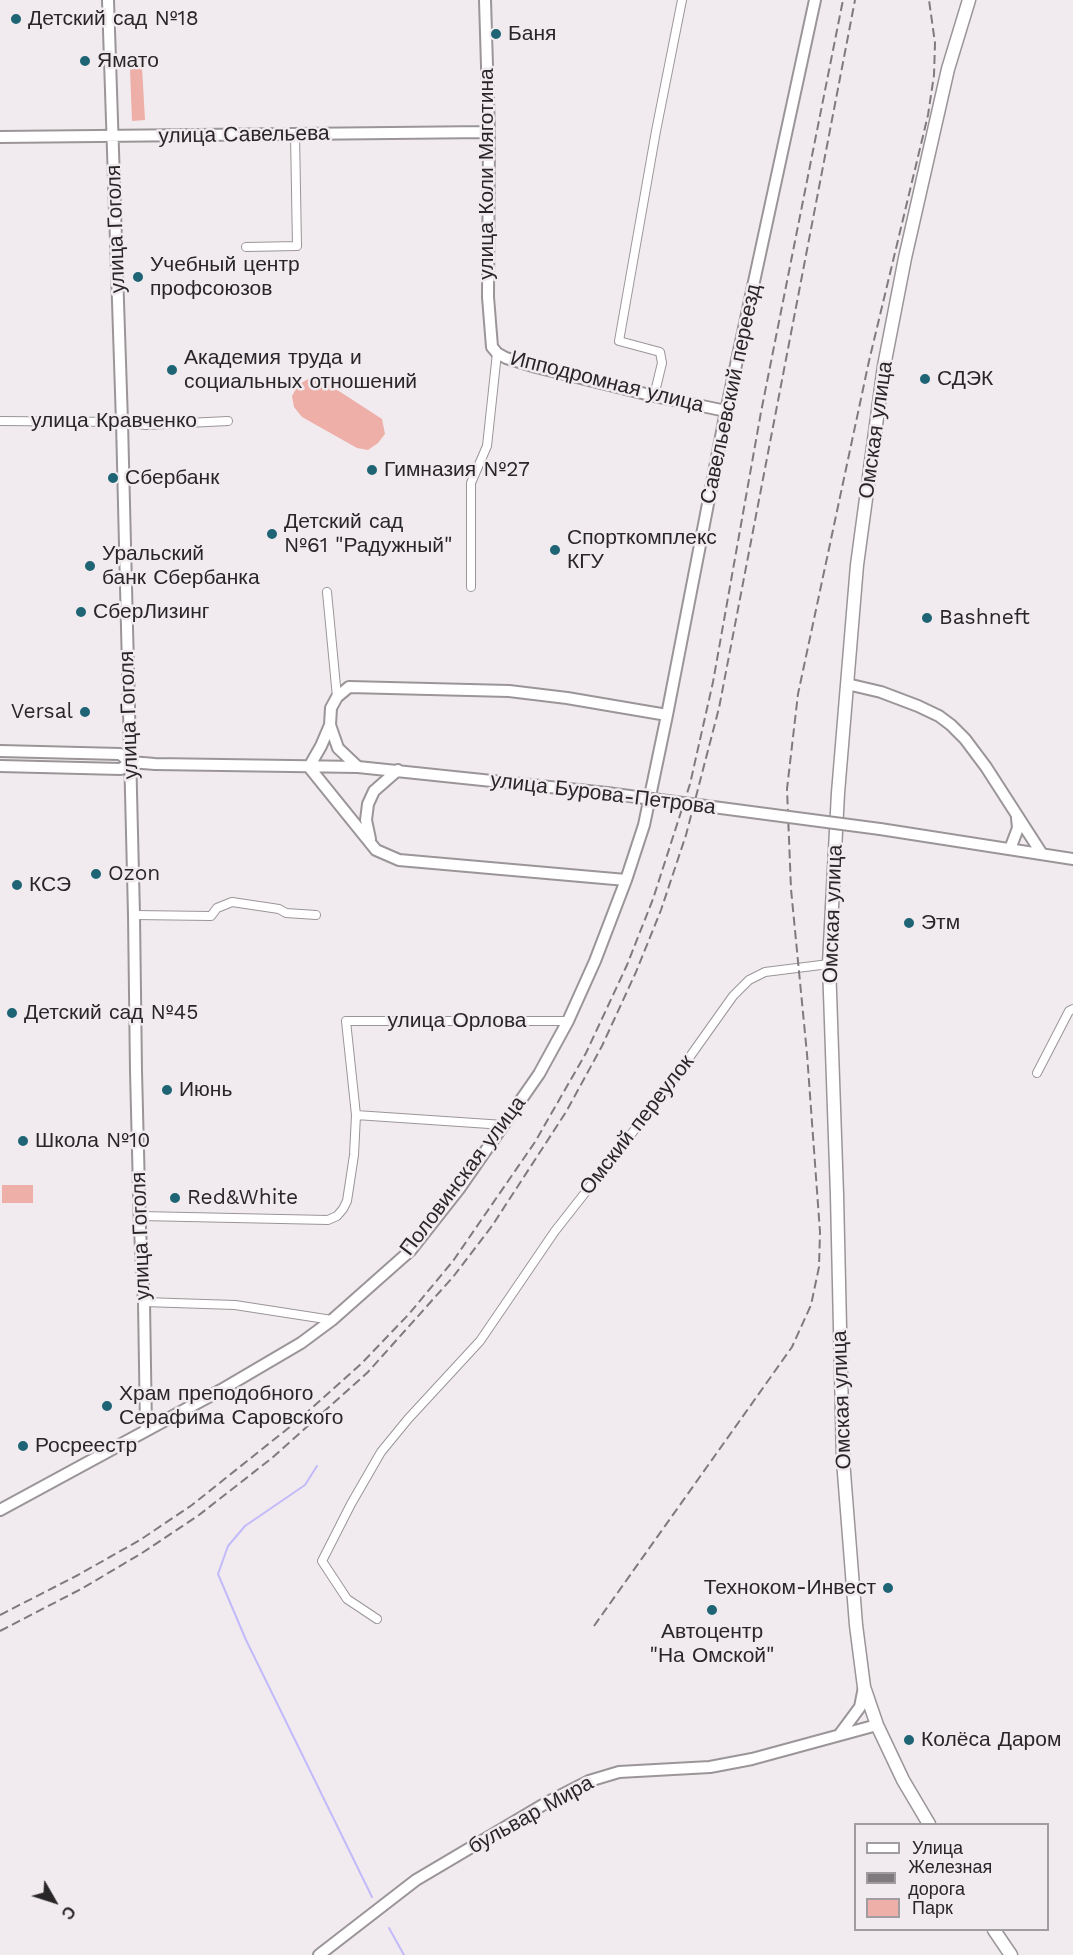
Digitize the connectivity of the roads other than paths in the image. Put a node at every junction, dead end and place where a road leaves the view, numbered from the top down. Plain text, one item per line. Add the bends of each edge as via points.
1 (108, 0) edge
2 (485, 0) edge
3 (682, 0) edge
4 (815, 0) edge
5 (969, 0) edge
6 (489, 132) junction
7 (295, 134) junction
8 (112, 136) junction
9 (0, 137) edge
10 (246, 247) dead end
11 (494, 350) junction
12 (654, 396) junction
13 (726, 411) junction
14 (0, 421) edge
15 (228, 421) dead end
16 (122, 422) junction
17 (471, 587) dead end
18 (327, 592) dead end
19 (847, 684) junction
20 (336, 697) junction
21 (667, 715) junction
22 (330, 725) junction
23 (0, 751) edge
24 (130, 762) junction
25 (0, 766) edge
26 (309, 767) junction
27 (358, 767) junction
28 (398, 770) junction
29 (1017, 817) junction
30 (644, 825) joint
31 (370, 843) junction
32 (1010, 849) junction
33 (1042, 854) junction
34 (1073, 859) edge
35 (626, 880) junction
36 (134, 915) junction
37 (316, 915) dead end
38 (829, 964) junction
39 (1073, 1009) edge
40 (568, 1021) junction
41 (1037, 1073) dead end
42 (356, 1115) junction
43 (504, 1125) junction
44 (140, 1216) junction
45 (144, 1302) junction
46 (332, 1320) junction
47 (146, 1429) junction
48 (0, 1510) edge
49 (377, 1619) dead end
50 (864, 1687) junction
51 (877, 1725) junction
52 (840, 1735) junction
53 (928, 1823) edge
54 (995, 1931) edge
55 (319, 1955) edge
56 (1011, 1955) edge

1 - 8 main road, улица Гоголя
2 - 6 main road, улица Коли Мяготина
3 - 12 street via 619,341 660,352 662,363
4 - 13 main road, Савельевский переезд
5 - 19 main road, Омская улица via 948,69 884,366 857,565
6 - 7 main road, улица Савельева
6 - 11 main road, улица Коли Мяготина via 488,297
7 - 8 main road, улица Савельева
7 - 10 street via 297,246
8 - 9 main road, улица Савельева
8 - 16 main road, улица Гоголя
11 - 12 main road, Ипподромная улица via 536,367
11 - 17 street, улица Коли Мяготина via 487,447 471,483
12 - 13 main road, Ипподромная улица
13 - 21 main road, Савельевский переезд
14 - 16 street, улица Кравченко
15 - 16 street, улица Кравченко
16 - 24 main road, улица Гоголя
18 - 20 street
19 - 29 main road via 918,706 951,725 986,767
19 - 38 main road, Омская улица
20 - 21 main road via 349,687 507,691
20 - 22 main road
21 - 30 main road, Савельевский переезд
22 - 26 main road
22 - 27 main road via 338,748
23 - 24 main road, улица Бурова-Петрова via 120,754
24 - 25 main road, улица Бурова-Петрова via 121,769
24 - 26 main road, улица Бурова-Петрова
24 - 36 main road, улица Гоголя
26 - 27 main road, улица Бурова-Петрова
26 - 31 main road
27 - 28 main road, улица Бурова-Петрова
28 - 31 main road via 374,791 368,804
28 - 32 main road, улица Бурова-Петрова, bridge via 607,793
29 - 32 main road via 1018,828
29 - 33 main road
30 - 35 main road, Половинская улица
31 - 35 main road via 376,850 399,860
32 - 33 main road, улица Бурова-Петрова
33 - 34 main road, улица Бурова-Петрова
35 - 40 main road, Половинская улица
36 - 37 street via 211,916 232,902
36 - 44 main road, улица Гоголя
38 - 49 street, Омский переулок via 765,972 749,980 733,996 669,1086 555,1231 480,1341 381,1452 322,1561 347,1599
38 - 50 main road, Омская улица via 843,1460
39 - 41 street
40 - 42 street, улица Орлова via 345,1021
40 - 43 main road, Половинская улица via 539,1074
42 - 43 street
42 - 44 street via 346,1201 338,1216 328,1220
43 - 46 main road, Половинская улица via 411,1250
44 - 45 main road, улица Гоголя
45 - 46 street via 235,1305
45 - 47 main road, улица Гоголя
46 - 47 main road, Половинская улица via 221,1390
47 - 48 main road, Половинская улица
50 - 51 main road, Омская улица
50 - 52 main road via 860,1707
51 - 52 main road, бульвар Мира
51 - 53 main road, Омская улица
52 - 55 main road, бульвар Мира via 710,1767 619,1772 589,1781 416,1880
54 - 56 main road

